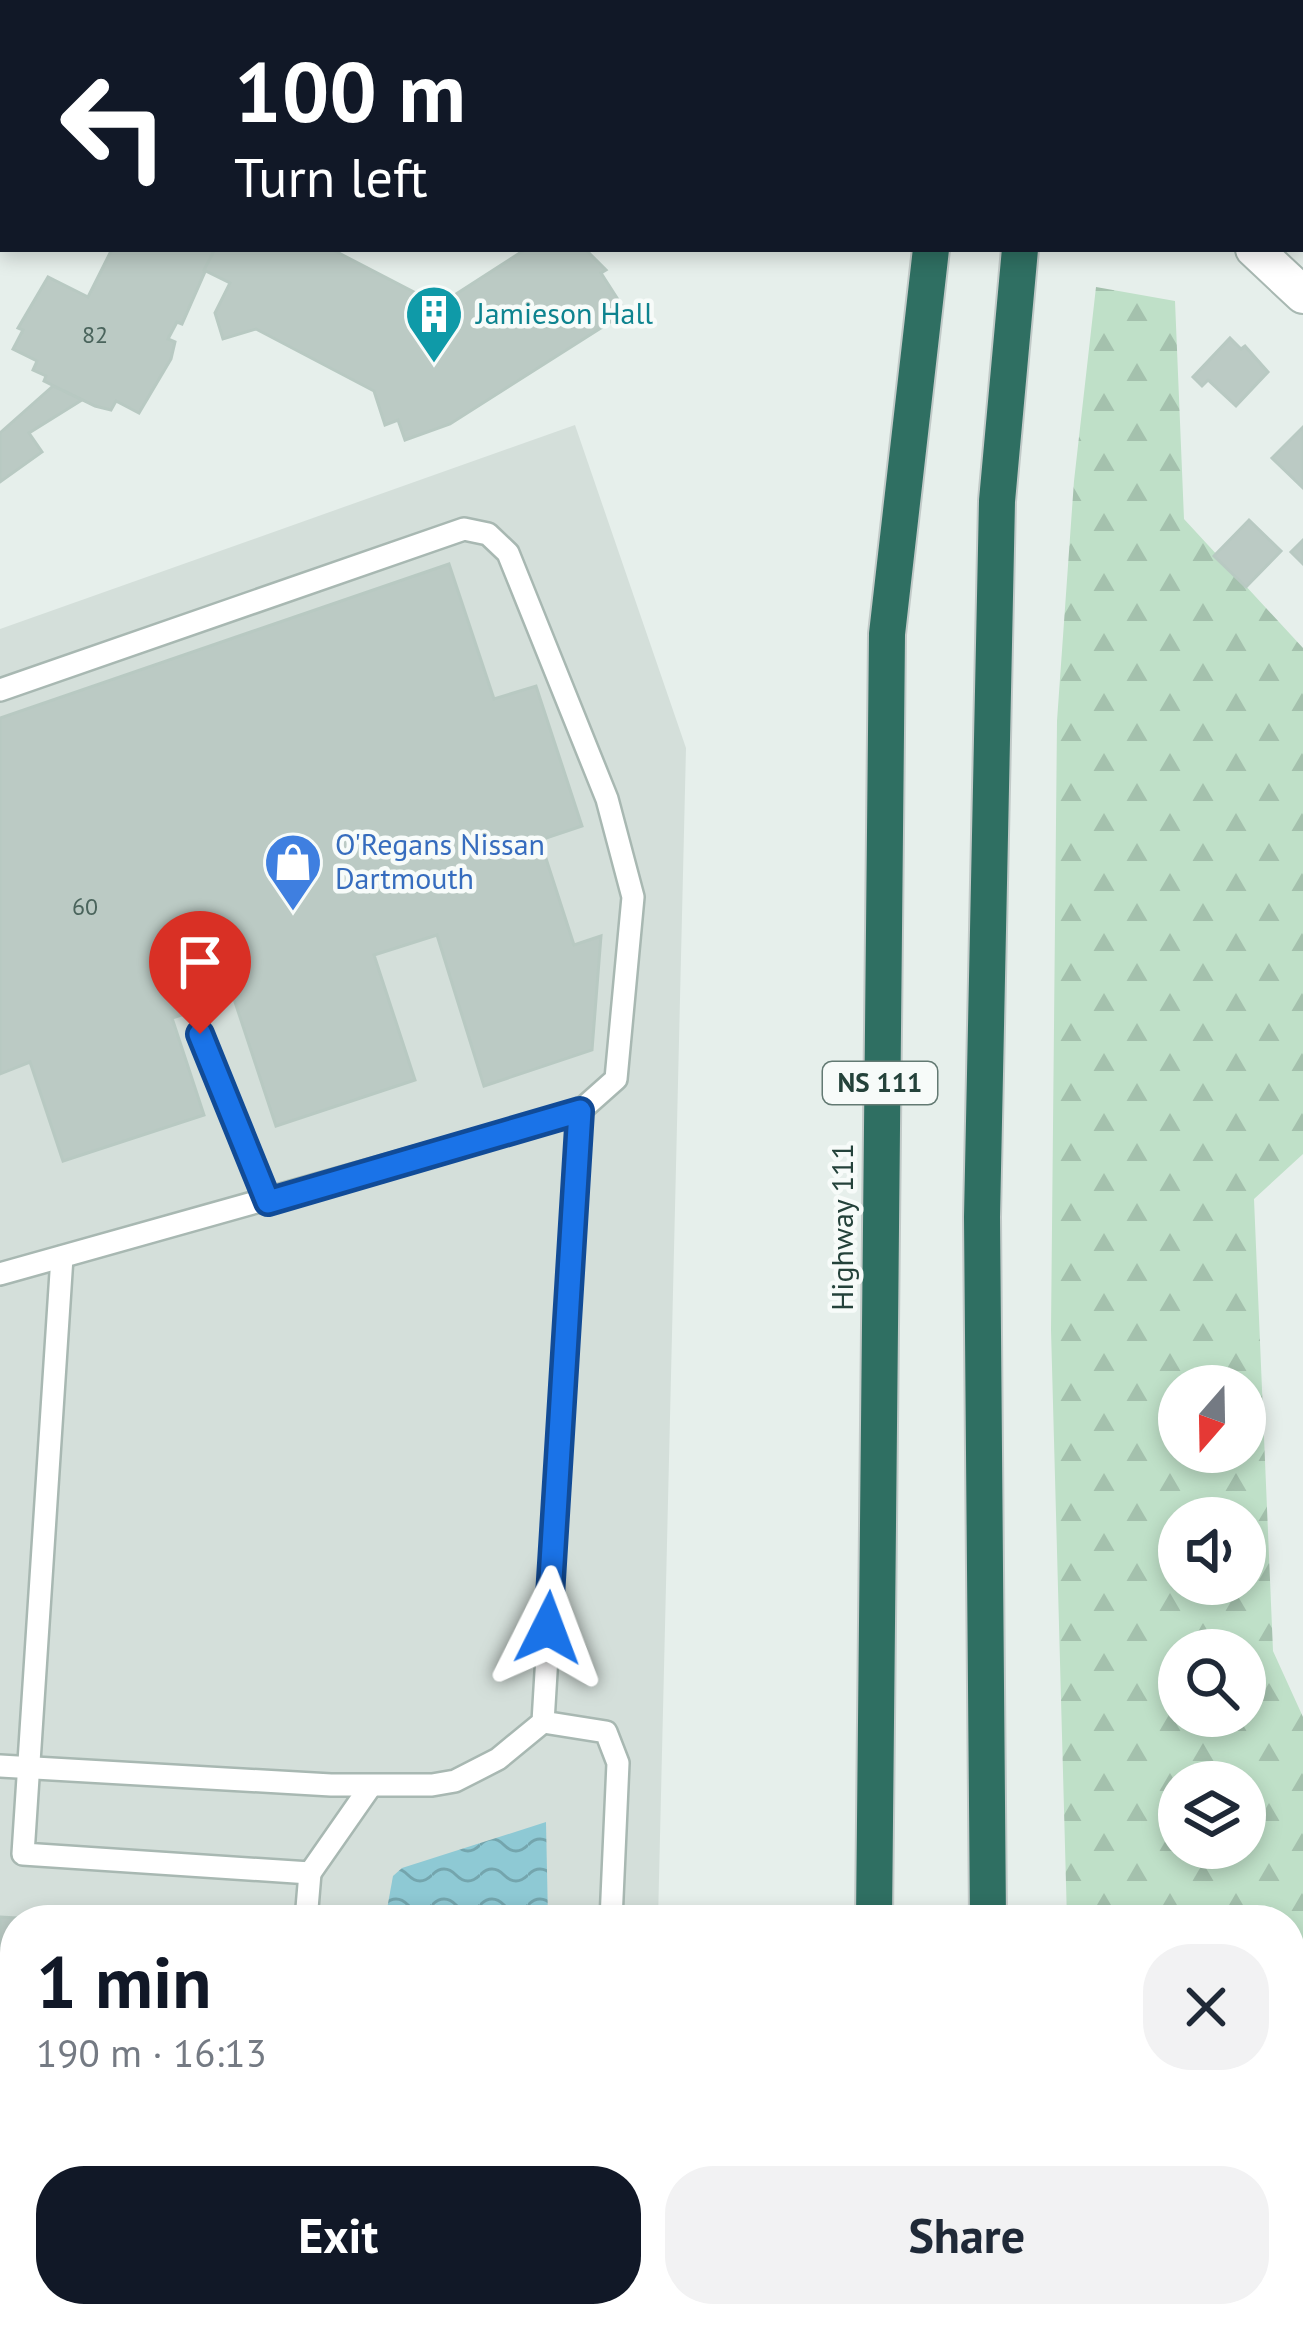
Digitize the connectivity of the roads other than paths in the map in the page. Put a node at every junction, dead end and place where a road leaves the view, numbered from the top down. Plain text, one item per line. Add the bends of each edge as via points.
1 (931, 252) edge
2 (1020, 252) edge
3 (1257, 252) edge
4 (1303, 295) edge
5 (0, 690) edge
6 (200, 1034) dead end
7 (580, 1111) junction
8 (268, 1202) junction
9 (62, 1257) junction
10 (0, 1274) edge
11 (543, 1722) junction
12 (0, 1766) edge
13 (27, 1767) junction
14 (370, 1787) junction
15 (0, 1852) edge
16 (23, 1854) junction
17 (310, 1873) junction
18 (307, 1905) edge
19 (612, 1905) edge
20 (874, 1905) edge
21 (988, 1905) edge

1 - 20 highway, Highway 111 / NS 111 via 887,634
2 - 21 highway via 997,501 983,1169
3 - 4 street
5 - 7 lane via 464,530 488,534 508,553 598,778 633,897 616,1079
6 - 8 lane
7 - 8 lane
7 - 11 lane
8 - 9 lane
9 - 10 lane
9 - 13 lane
11 - 14 lane via 455,1781
11 - 19 lane via 606,1732 618,1763
12 - 13 lane
13 - 14 lane
13 - 16 lane
14 - 17 lane
15 - 16 lane
16 - 17 lane
17 - 18 lane

